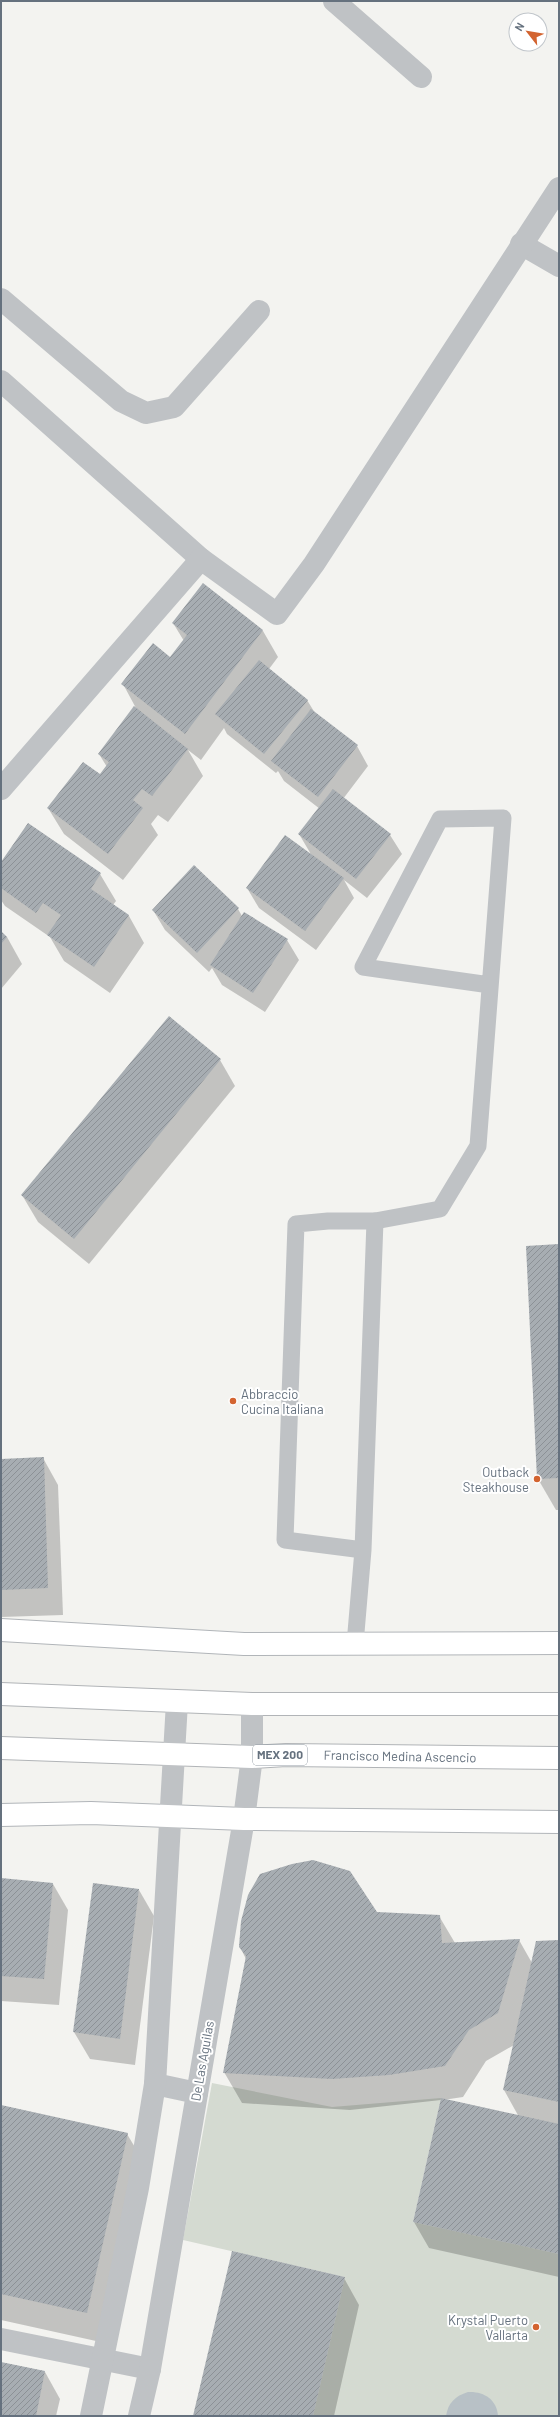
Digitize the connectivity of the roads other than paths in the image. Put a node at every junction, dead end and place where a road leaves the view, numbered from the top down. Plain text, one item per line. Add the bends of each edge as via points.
1 (334, 1) edge
2 (421, 77) dead end
3 (559, 188) edge
4 (521, 244) junction
5 (559, 266) edge
6 (1, 300) edge
7 (259, 311) dead end
8 (1, 381) edge
9 (201, 559) junction
10 (1, 789) edge
11 (490, 984) junction
12 (376, 1221) junction
13 (363, 1550) junction
14 (1, 1630) edge
15 (559, 1643) edge
16 (355, 1644) junction
17 (1, 1694) edge
18 (177, 1702) junction
19 (252, 1704) junction
20 (559, 1704) edge
21 (1, 1748) edge
22 (173, 1755) junction
23 (252, 1757) junction
24 (559, 1758) edge
25 (1, 1816) edge
26 (170, 1818) junction
27 (244, 1819) junction
28 (559, 1822) edge
29 (155, 2084) junction
30 (197, 2093) junction
31 (1, 2339) edge
32 (103, 2361) junction
33 (150, 2369) junction
34 (91, 2416) edge
35 (139, 2416) edge

1 - 2 street
3 - 4 street
4 - 5 street
4 - 9 street via 314,564 277,614
6 - 7 street via 121,401 146,413 174,407
8 - 9 street
9 - 10 street
11 - 11 lane via 503,818 440,820 363,966
11 - 12 lane via 478,1146 440,1209
12 - 13 lane
12 - 13 lane via 296,1224 295,1240 285,1540
13 - 16 lane
14 - 16 main road via 244,1644
15 - 16 main road
17 - 18 main road
18 - 19 main road
18 - 22 street
19 - 20 main road
19 - 23 street, De Las Aguilas
21 - 22 main road, Francisco Medina Ascencio / MEX 200
22 - 23 main road, Francisco Medina Ascencio / MEX 200
22 - 26 street
23 - 24 main road, Francisco Medina Ascencio / MEX 200 via 294,1755
23 - 27 street, De Las Aguilas
25 - 26 main road via 91,1813
26 - 27 main road
26 - 29 street
27 - 28 main road
27 - 30 street, De Las Aguilas
29 - 30 street
29 - 32 street via 138,2188
30 - 33 street, De Las Aguilas
31 - 32 street
32 - 33 street
32 - 34 street
33 - 35 street, De Las Aguilas

